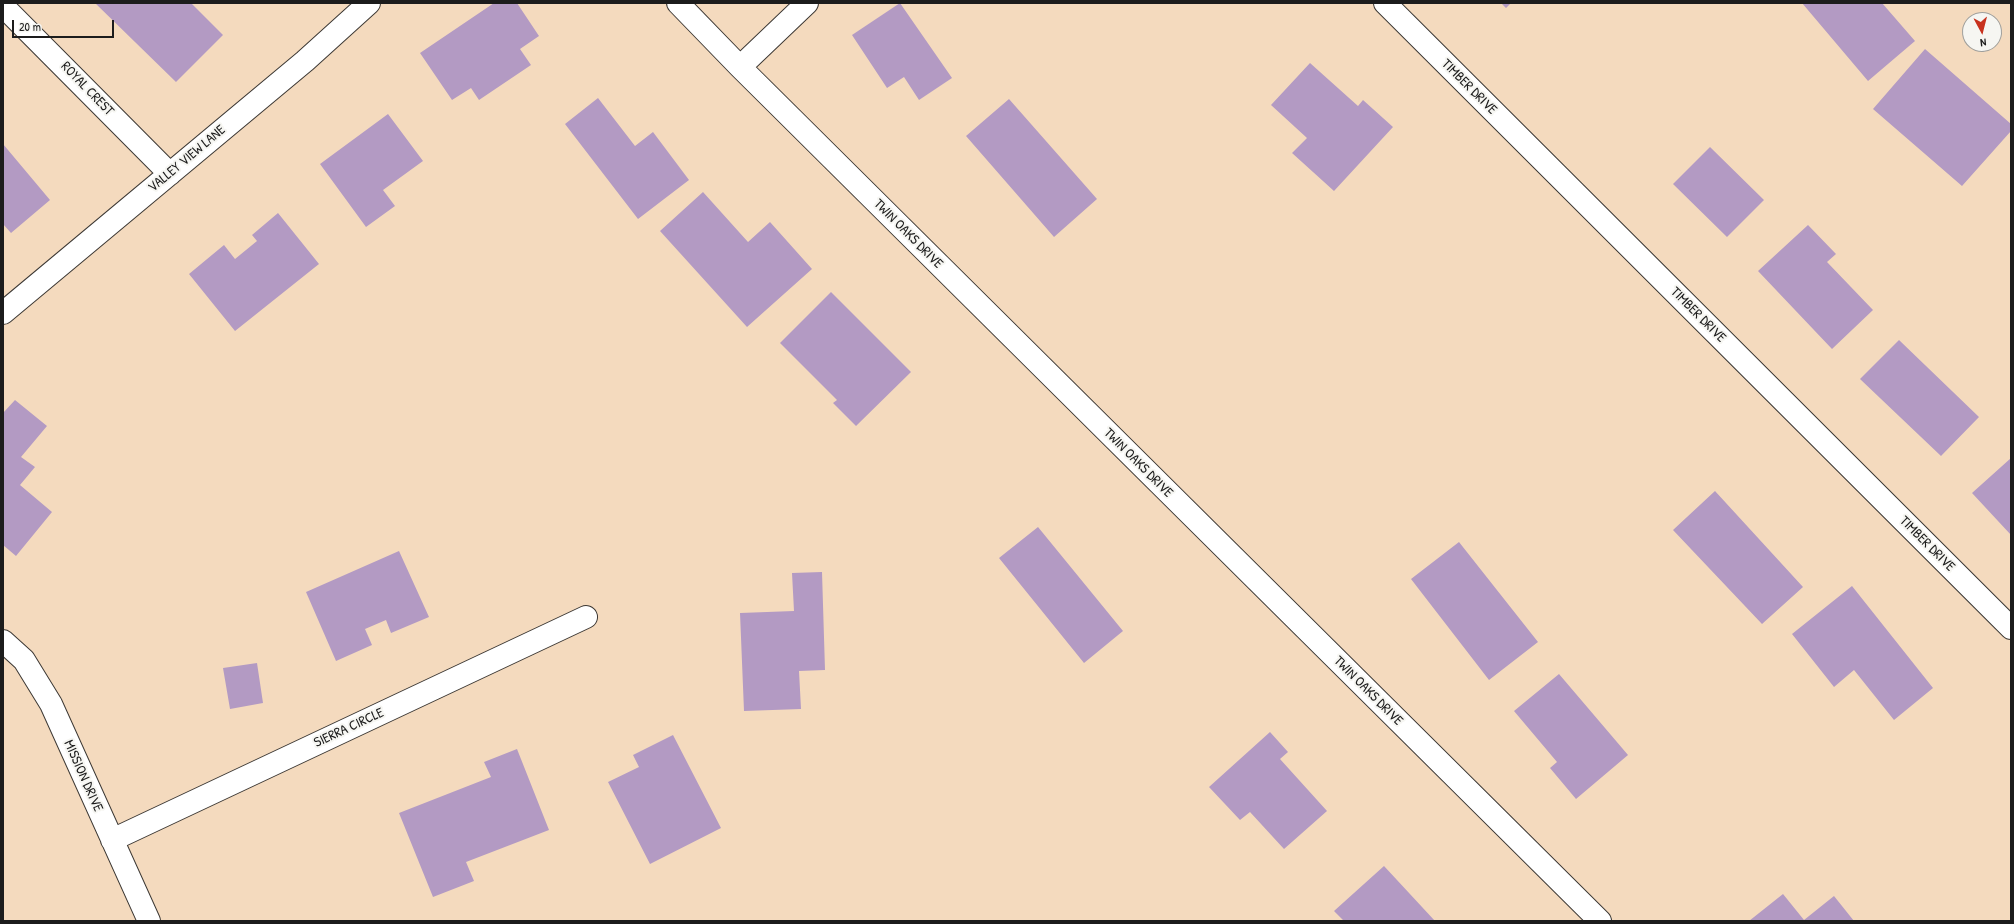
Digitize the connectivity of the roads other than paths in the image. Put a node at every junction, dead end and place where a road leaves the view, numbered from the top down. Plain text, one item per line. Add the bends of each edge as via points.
1 (369, 3) edge
2 (678, 3) edge
3 (807, 3) edge
4 (1385, 3) edge
5 (3, 6) edge
6 (740, 67) junction
7 (170, 174) junction
8 (3, 314) edge
9 (586, 617) dead end
10 (2011, 628) edge
11 (3, 641) edge
12 (112, 840) junction
13 (149, 921) edge
14 (1600, 921) edge

1 - 7 street, VALLEY VIEW LANE via 305,61
2 - 6 street, TWIN OAKS DRIVE
3 - 6 street
4 - 10 street, TIMBER DRIVE
5 - 7 street, ROYAL CREST
6 - 14 street, TWIN OAKS DRIVE
7 - 8 street, VALLEY VIEW LANE
9 - 12 street, SIERRA CIRCLE
11 - 12 street, MISSION DRIVE via 24,660 51,704
12 - 13 street, MISSION DRIVE

